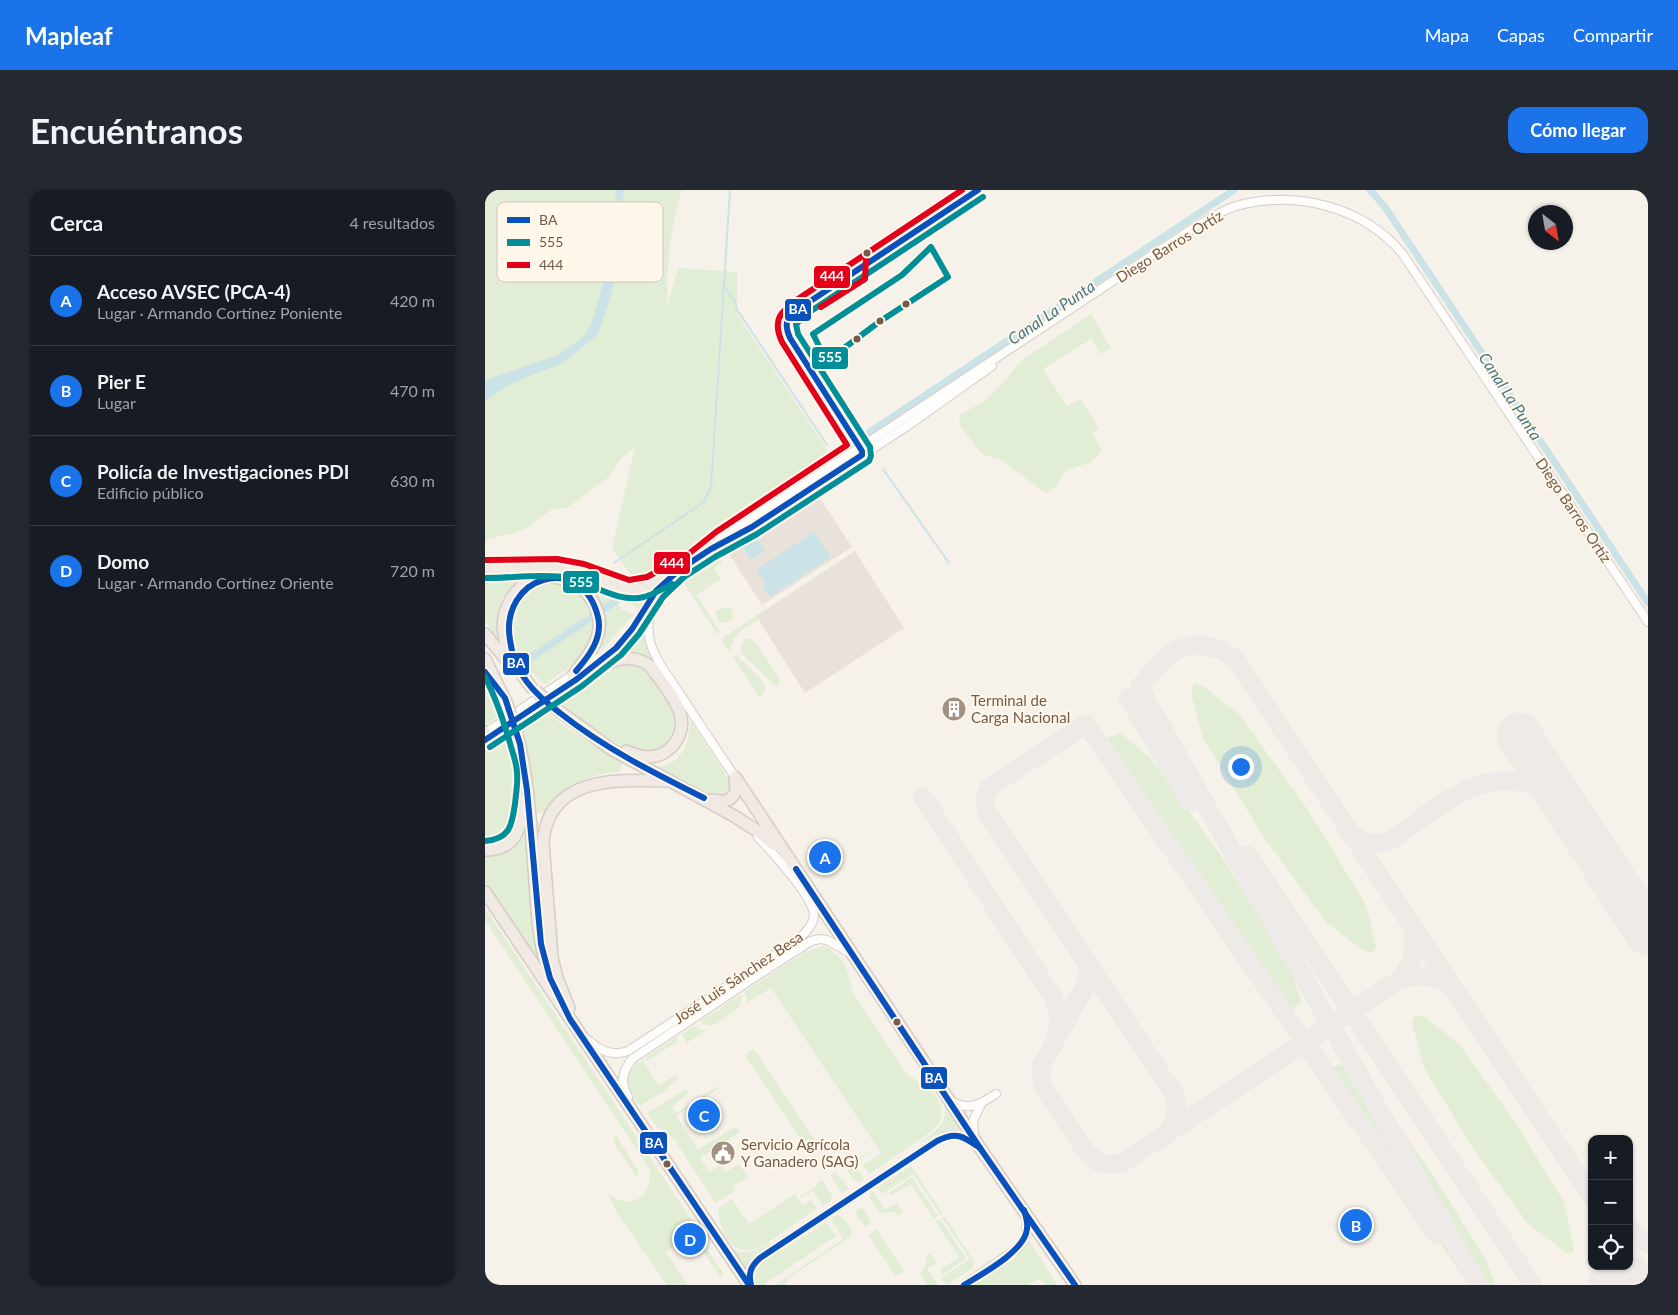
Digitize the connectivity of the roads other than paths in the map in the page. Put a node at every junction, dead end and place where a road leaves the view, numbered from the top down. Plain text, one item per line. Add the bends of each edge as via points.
1 (979, 190) edge
2 (861, 452) junction
3 (485, 569) edge
4 (679, 570) junction
5 (666, 581) junction
6 (641, 613) junction
7 (1648, 622) edge
8 (485, 634) edge
9 (485, 659) edge
10 (485, 672) edge
11 (573, 674) junction
12 (533, 689) junction
13 (560, 690) junction
14 (505, 698) junction
15 (485, 733) edge
16 (592, 737) junction
17 (485, 740) edge
18 (526, 774) junction
19 (735, 777) junction
20 (670, 781) junction
21 (704, 798) junction
22 (745, 822) junction
23 (485, 850) edge
24 (796, 869) junction
25 (485, 892) edge
26 (853, 955) junction
27 (570, 1019) junction
28 (580, 1033) junction
29 (996, 1094) dead end
30 (949, 1100) junction
31 (983, 1102) junction
32 (641, 1123) junction
33 (977, 1144) junction
34 (1024, 1210) junction
35 (750, 1285) edge
36 (964, 1285) edge
37 (1075, 1285) edge

1 - 2 street via 787,319 785,326 790,338
2 - 4 street, Diego Barros Ortíz via 751,527
2 - 7 street, Diego Barros Ortíz via 1004,352 1195,227 1229,209 1259,200 1296,199 1321,204 1347,212 1379,231 1402,253
3 - 4 highway via 567,569 637,590
4 - 5 street, Diego Barros Ortíz
5 - 6 street, Diego Barros Ortíz
5 - 19 street via 654,602 648,627 650,643 667,675
6 - 11 street, Diego Barros Ortíz via 603,654
6 - 13 street, Diego Barros Ortíz via 616,648
8 - 12 highway
9 - 14 highway
10 - 14 highway
11 - 12 highway via 596,643 599,619 596,607 584,590 574,583 562,578 538,579 515,593 505,611 503,631 510,653
11 - 15 street, Diego Barros Ortíz
12 - 16 highway, bridge
13 - 16 highway via 612,661 631,658 651,667 680,714 679,736 672,747 656,756 639,756
13 - 17 street, Diego Barros Ortíz
14 - 18 highway, bridge
16 - 20 highway
18 - 23 highway via 517,833 506,845
18 - 27 highway via 541,944 553,985
19 - 21 highway via 737,791 731,799 724,802
19 - 24 highway
20 - 21 highway
20 - 28 highway via 617,780 584,787 570,794 547,824 543,842 552,956
21 - 22 highway
22 - 24 highway via 770,841
22 - 28 street, José Luis Sánchez Besa via 802,891 813,910 811,925 797,941 628,1050 618,1054 603,1051
24 - 26 highway
25 - 27 highway
26 - 30 highway
26 - 32 street, José Luis Sánchez Besa via 827,940 811,941 638,1054 622,1079
27 - 28 highway
28 - 32 highway
29 - 31 street
30 - 31 street via 965,1106
30 - 33 highway
31 - 33 street via 973,1121
32 - 35 highway
33 - 34 highway
33 - 35 street via 957,1134 937,1141 760,1258 751,1268
34 - 36 street via 1027,1230 1021,1244
34 - 37 highway

